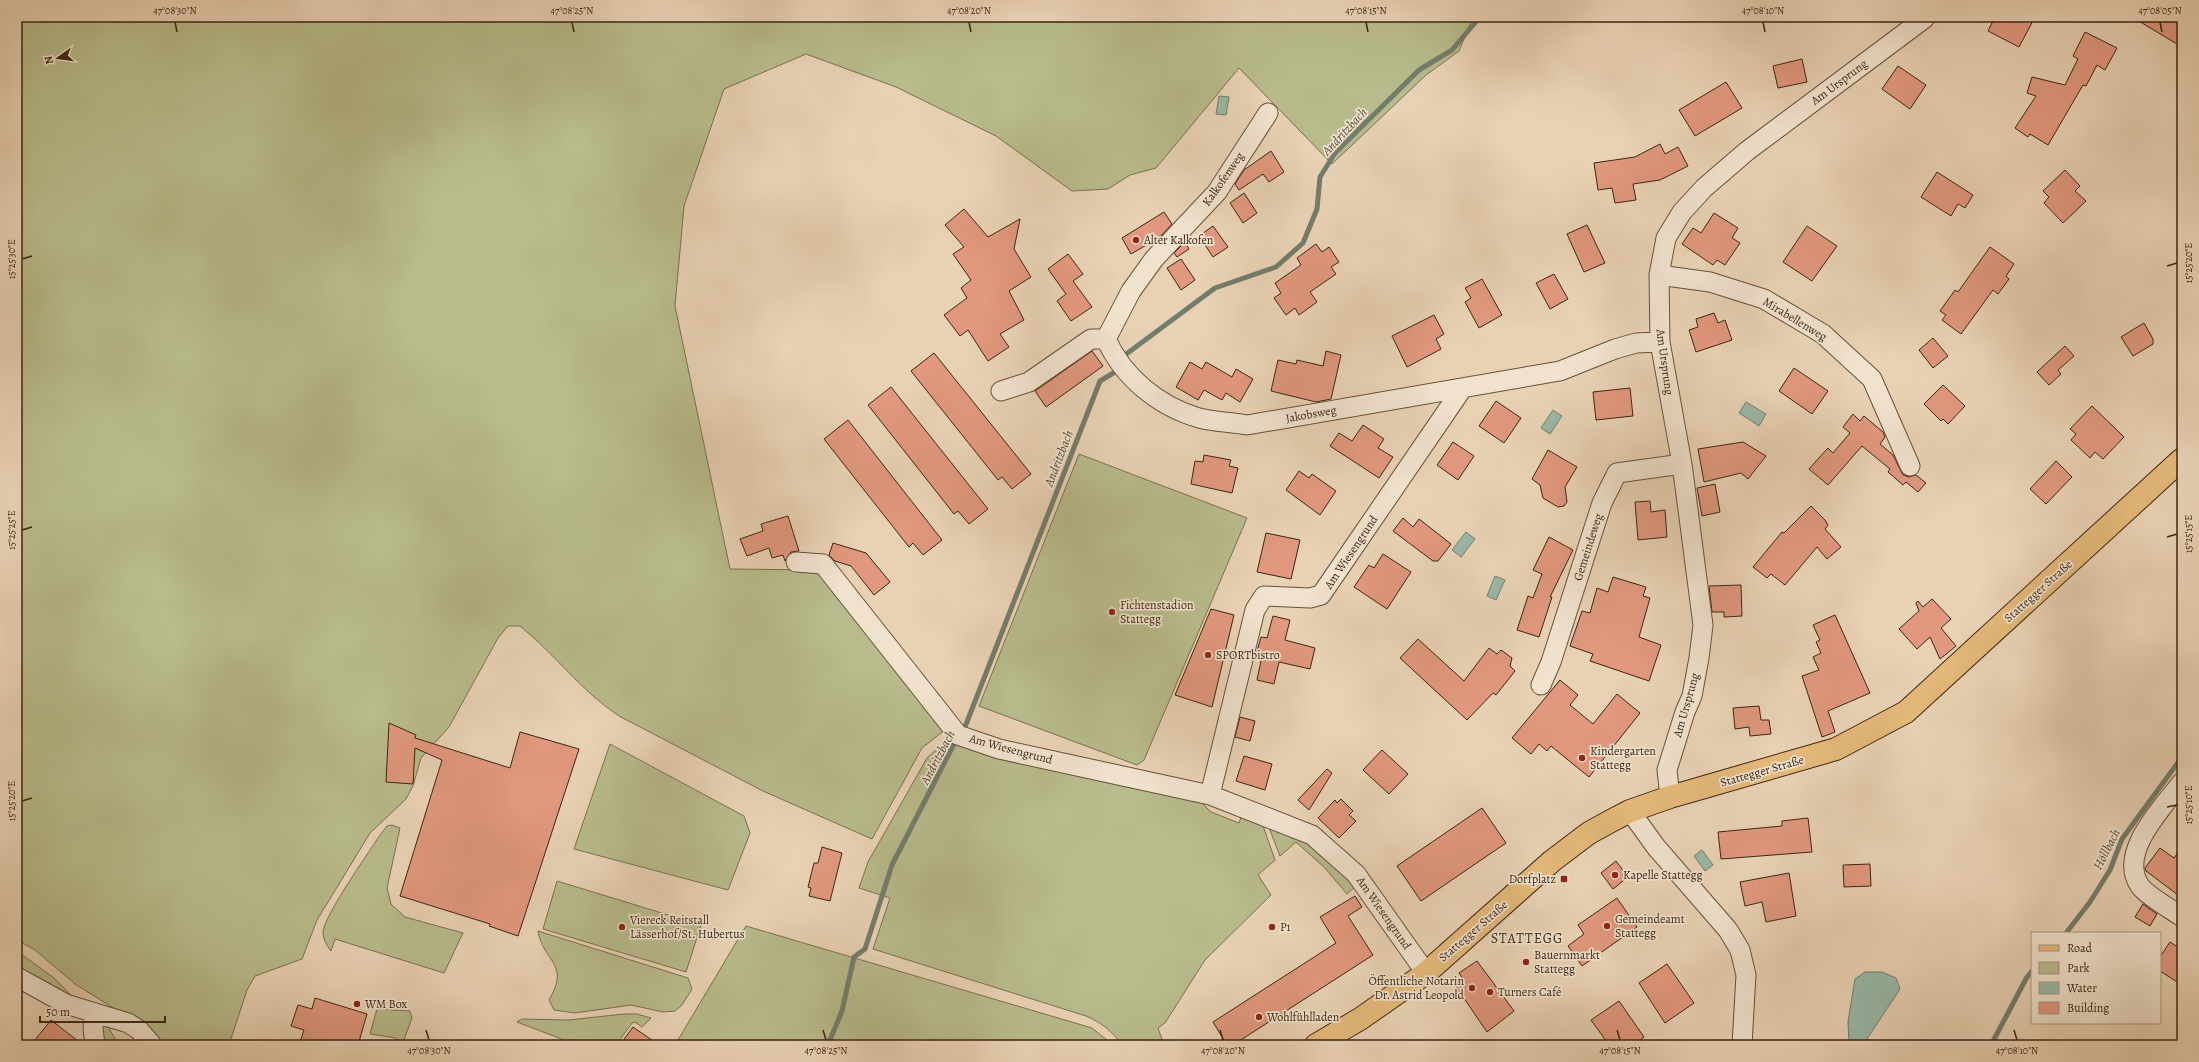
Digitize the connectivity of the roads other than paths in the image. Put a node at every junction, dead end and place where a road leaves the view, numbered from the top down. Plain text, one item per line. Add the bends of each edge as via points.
1 (1925, 18) edge
2 (1268, 113) dead end
3 (1659, 275) junction
4 (1660, 342) junction
5 (1109, 347) junction
6 (1462, 389) junction
7 (1001, 391) dead end
8 (2182, 459) edge
9 (1682, 464) junction
10 (1910, 466) dead end
11 (796, 562) dead end
12 (1541, 685) dead end
13 (2182, 782) edge
14 (1210, 796) junction
15 (1670, 797) junction
16 (1630, 811) junction
17 (2182, 917) edge
18 (1426, 972) junction
19 (17, 977) edge
20 (94, 1013) junction
21 (95, 1045) edge
22 (152, 1045) edge
23 (1316, 1045) edge
24 (1742, 1045) edge

1 - 3 street, Am Ursprung via 1746,151 1704,188 1682,212 1666,238
2 - 5 street, Kalkofenweg via 1217,192 1154,258 1131,291
3 - 4 street, Am Ursprung
3 - 10 street, Mirabellenweg via 1710,282 1764,299 1823,334 1872,380
4 - 6 street, Jakobsweg via 1636,343 1615,349 1560,371
4 - 9 street, Am Ursprung
5 - 6 street, Jakobsweg via 1126,374 1169,406 1199,418 1247,424
5 - 7 street via 1091,339 1028,382
6 - 14 street, Am Wiesengrund via 1321,595 1310,598 1264,596 1255,610
8 - 15 main road, Stattegger Straße via 1906,712 1836,749
9 - 12 street, Gemeindeweg via 1617,473 1602,503 1551,662
9 - 15 street, Am Ursprung via 1703,625 1692,696 1667,770
11 - 14 street, Am Wiesengrund via 823,564 958,735 998,749
13 - 17 street via 2142,836 2133,859 2134,874 2141,887
14 - 18 street, Am Wiesengrund via 1312,835 1356,874
15 - 16 main road, Stattegger Straße
16 - 18 main road, Stattegger Straße via 1589,833 1552,862
16 - 24 street via 1656,847 1728,930 1740,950 1746,975
18 - 23 main road, Stattegger Straße via 1360,1019
19 - 20 street via 66,1004
20 - 21 street
20 - 22 street via 128,1023 139,1030

